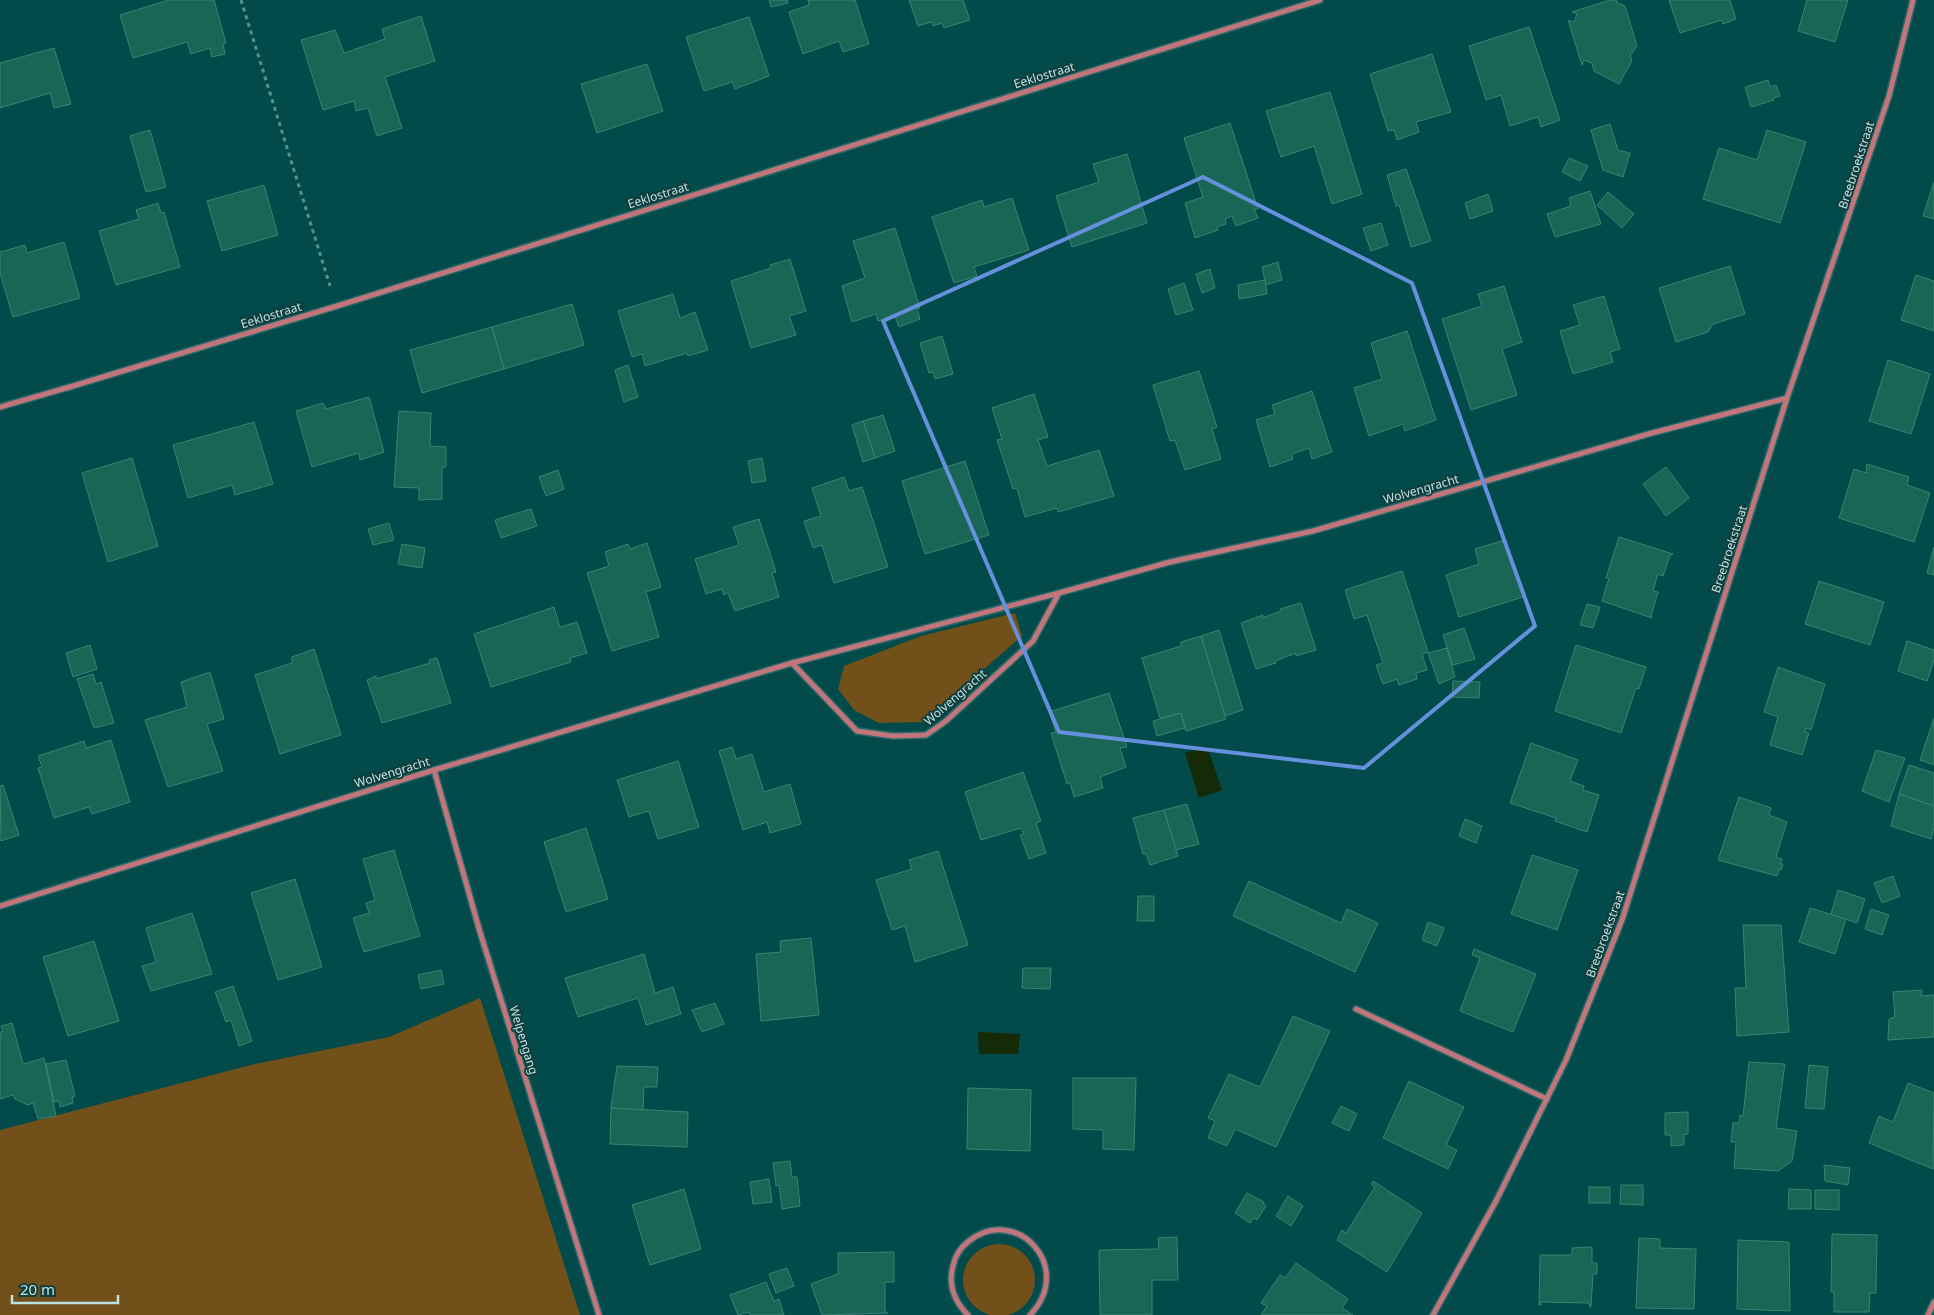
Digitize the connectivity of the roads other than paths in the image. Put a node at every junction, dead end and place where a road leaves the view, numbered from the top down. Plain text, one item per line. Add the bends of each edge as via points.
1 (1320, 0) edge
2 (1914, 0) edge
3 (1787, 398) junction
4 (0, 407) edge
5 (1059, 593) junction
6 (792, 663) junction
7 (434, 770) junction
8 (0, 906) edge
9 (1356, 1008) dead end
10 (1547, 1098) junction
11 (1934, 1302) edge
12 (599, 1315) edge
13 (968, 1315) edge
14 (1030, 1315) edge
15 (1433, 1315) edge
16 (1928, 1315) edge

1 - 4 street, Eeklostraat via 337,306
2 - 3 street, Breebroekstraat via 1889,96
3 - 5 street, Wolvengracht via 1313,530 1170,562
3 - 10 street, Breebroekstraat via 1622,920 1566,1060
5 - 6 street, Wolvengracht
5 - 6 street, Wolvengracht via 1033,641 926,736 857,732
6 - 7 street, Wolvengracht
7 - 8 street, Wolvengracht
7 - 12 street, Welpengang via 480,932
9 - 10 street
10 - 15 street, Breebroekstraat via 1496,1201
11 - 16 street
13 - 14 street via 958,1306 952,1291 950,1275 954,1260 962,1246 975,1236 990,1230 1006,1230 1022,1235 1035,1245 1043,1258 1047,1274 1046,1291 1040,1305

